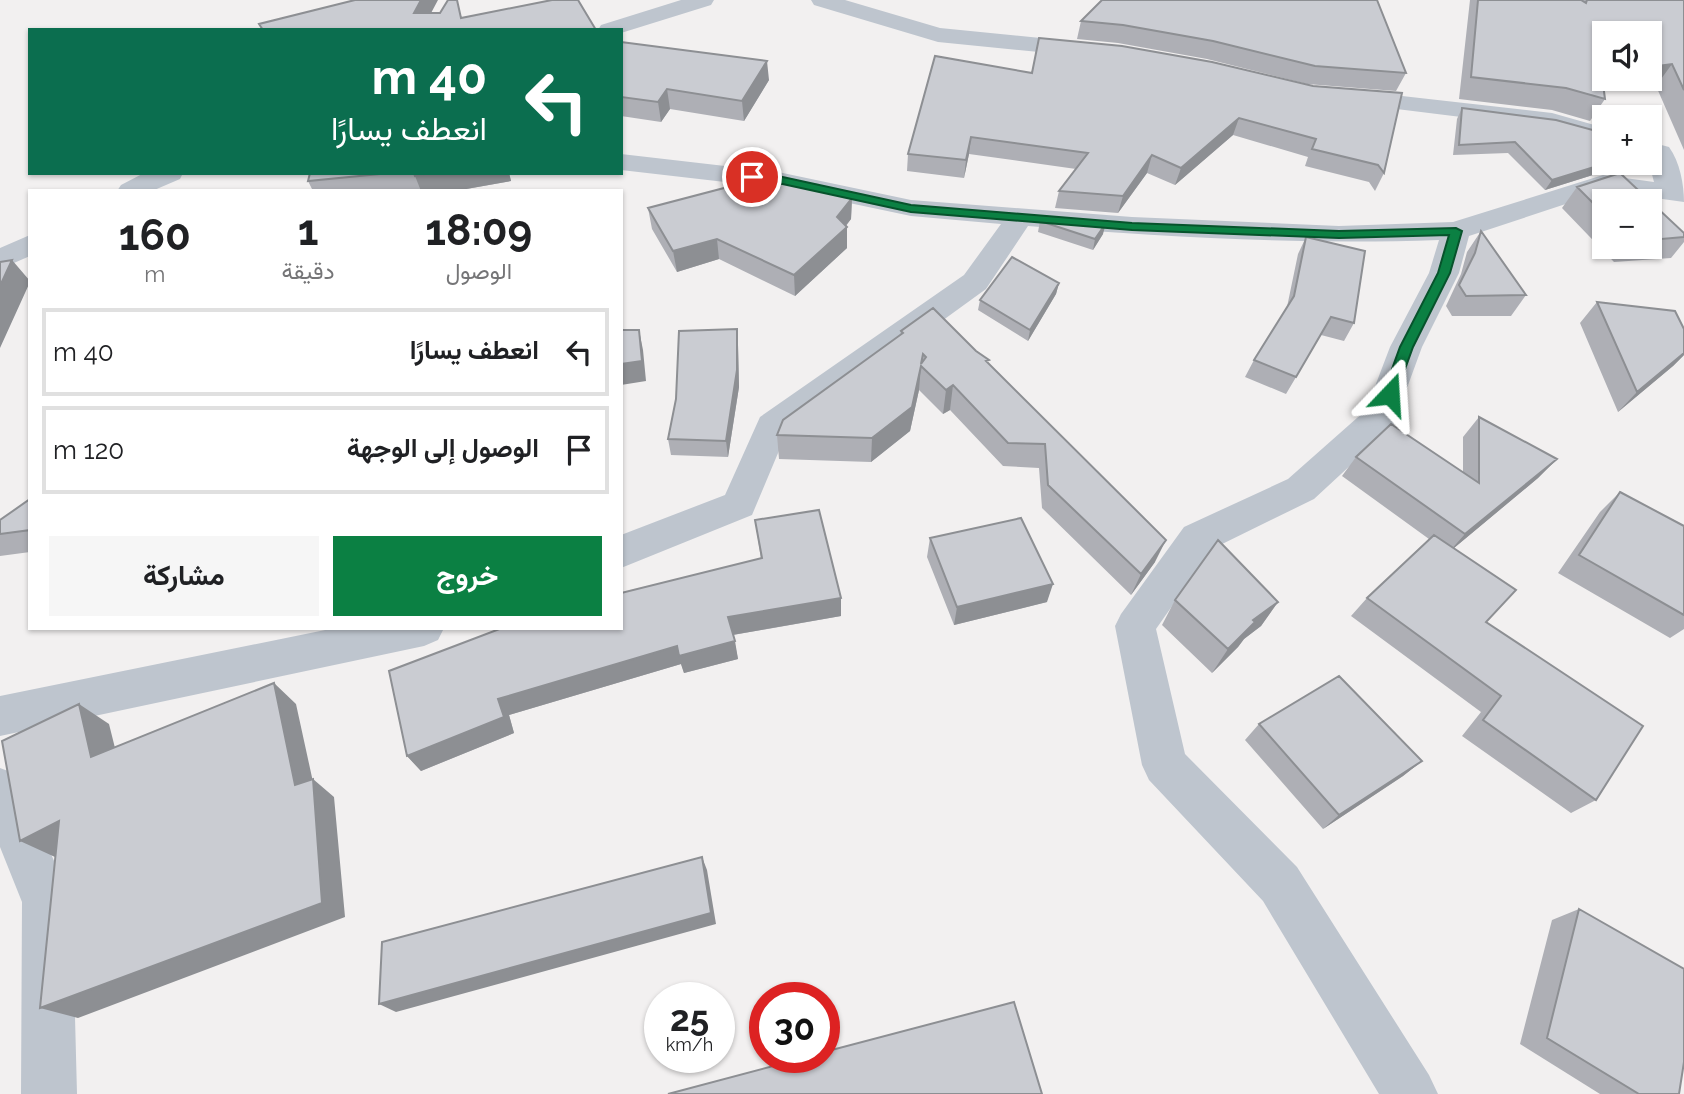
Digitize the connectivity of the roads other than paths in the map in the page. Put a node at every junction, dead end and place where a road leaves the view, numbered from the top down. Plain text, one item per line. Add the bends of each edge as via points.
1 (703, 0) edge
2 (822, 0) edge
3 (615, 28) edge
4 (1118, 53) edge
5 (1320, 95) edge
6 (1592, 132) edge
7 (1662, 157) edge
8 (623, 162) edge
9 (163, 175) edge
10 (135, 189) edge
11 (1678, 193) edge
12 (1020, 217) junction
13 (1456, 231) junction
14 (28, 245) edge
15 (0, 260) edge
16 (623, 551) edge
17 (414, 630) edge
18 (0, 716) edge
19 (0, 790) edge
20 (49, 1094) edge
21 (1410, 1094) edge

1 - 3 street
2 - 4 street via 938,35
5 - 6 street via 1552,121
7 - 11 street
8 - 12 street via 778,180 911,208
9 - 10 street
11 - 13 street via 1603,183
12 - 13 street via 1339,234
12 - 16 street via 975,282 772,426 739,505
13 - 21 street via 1444,273 1406,347 1381,417 1301,489 1198,538 1135,626 1165,765 1280,884
14 - 15 street
17 - 18 street
19 - 20 street via 47,902

